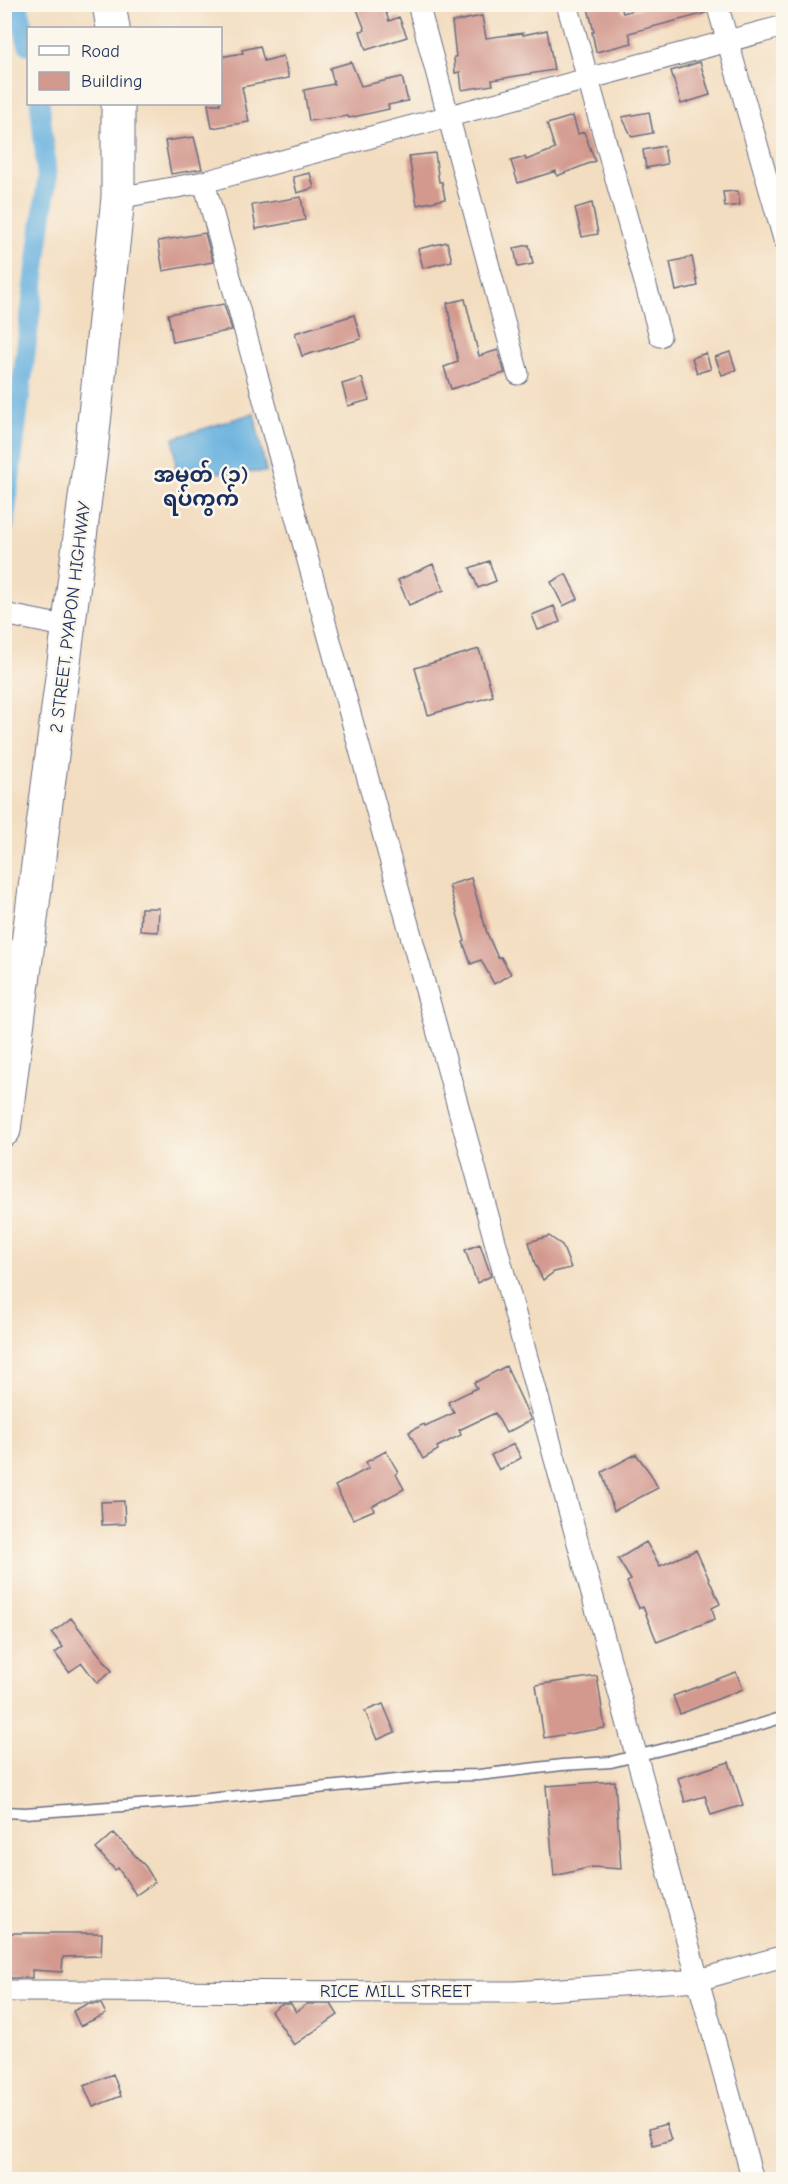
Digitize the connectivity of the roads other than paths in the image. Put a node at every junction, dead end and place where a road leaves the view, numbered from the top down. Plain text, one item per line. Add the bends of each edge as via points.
1 (109, 4) edge
2 (418, 4) edge
3 (567, 4) edge
4 (717, 4) edge
5 (783, 26) edge
6 (113, 27) edge
7 (727, 40) junction
8 (588, 78) junction
9 (118, 105) edge
10 (447, 116) junction
11 (204, 182) junction
12 (118, 198) junction
13 (783, 239) edge
14 (660, 336) dead end
15 (518, 374) dead end
16 (4, 614) edge
17 (69, 627) junction
18 (4, 1130) edge
19 (783, 1717) edge
20 (637, 1757) junction
21 (4, 1812) edge
22 (783, 1956) edge
23 (698, 1980) junction
24 (4, 1990) edge
25 (753, 2180) edge

1 - 6 main road
2 - 10 street
3 - 8 street
4 - 7 street
5 - 7 street
7 - 8 street
7 - 13 street
8 - 10 street
8 - 14 street
9 - 12 main road, 2 STREET, PYAPON HIGHWAY
10 - 11 street
10 - 15 street
11 - 12 street
11 - 20 street
12 - 17 main road, 2 STREET, PYAPON HIGHWAY
16 - 17 street
17 - 18 main road, 2 STREET, PYAPON HIGHWAY
19 - 20 lane
20 - 21 lane via 179,1802
20 - 23 street
22 - 23 street, RICE MILL STREET
23 - 24 street, RICE MILL STREET via 515,1992
23 - 25 street

